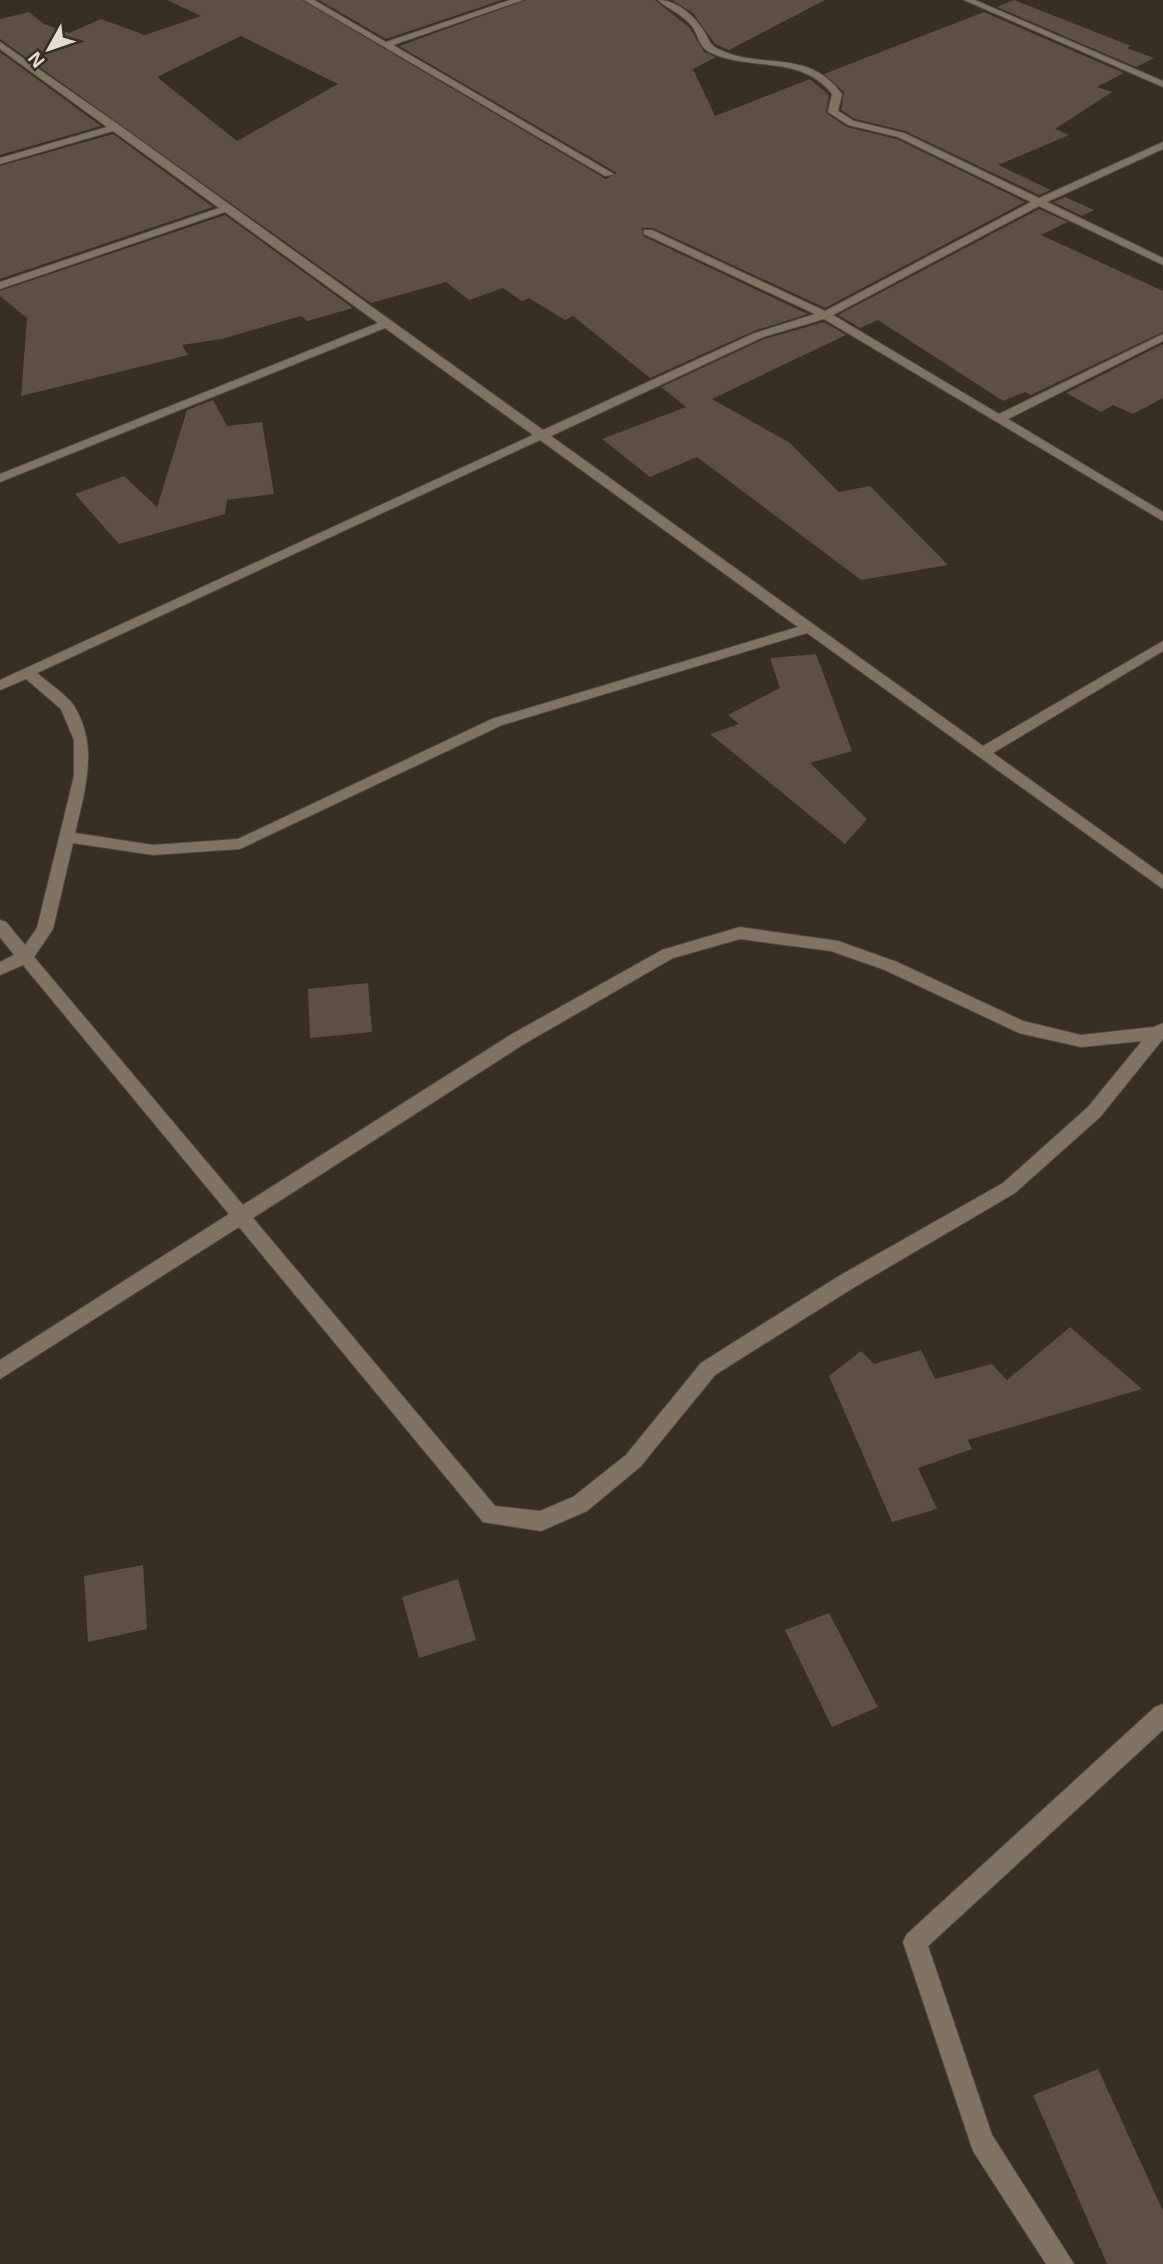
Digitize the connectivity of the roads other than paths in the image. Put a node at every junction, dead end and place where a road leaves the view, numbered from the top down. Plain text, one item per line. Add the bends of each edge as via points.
1 (308, 0) edge
2 (519, 0) edge
3 (662, 0) edge
4 (968, 0) edge
5 (385, 44) junction
6 (0, 45) edge
7 (1163, 84) edge
8 (116, 127) junction
9 (1163, 145) edge
10 (0, 162) edge
11 (609, 174) dead end
12 (1038, 202) junction
13 (228, 208) junction
14 (648, 232) dead end
15 (1163, 262) edge
16 (0, 286) edge
17 (825, 315) junction
18 (387, 323) junction
19 (1163, 337) edge
20 (999, 419) junction
21 (541, 434) junction
22 (0, 478) edge
23 (1163, 517) edge
24 (810, 628) junction
25 (1163, 645) edge
26 (27, 672) junction
27 (0, 685) edge
28 (983, 753) junction
29 (67, 837) junction
30 (1163, 883) edge
31 (0, 926) edge
32 (25, 957) junction
33 (0, 969) edge
34 (1160, 1031) edge
35 (240, 1216) junction
36 (0, 1370) edge
37 (1163, 1715) edge
38 (1061, 2264) edge

1 - 5 street
2 - 5 street
3 - 12 street via 690,18 706,47 744,61 782,62 808,69 829,81 837,94 833,112 851,123 901,135
4 - 7 street
5 - 11 street
6 - 8 street
8 - 10 street
8 - 13 street
9 - 12 street
12 - 15 street
12 - 17 street
13 - 16 street
13 - 18 street
14 - 17 street
17 - 20 street
17 - 21 street via 760,335
18 - 21 street
18 - 22 street
19 - 20 street
20 - 23 street
21 - 24 street
21 - 26 street
24 - 28 street
24 - 29 street via 497,722 240,844 153,850
25 - 28 street
26 - 27 street
26 - 29 street via 67,707 81,740 81,776
28 - 30 street
29 - 32 street via 45,929
31 - 32 street
32 - 33 street
32 - 35 street
34 - 35 street via 1081,1041 1019,1027 891,966 832,945 740,933 668,954 518,1039
34 - 35 street via 1094,1112 1009,1188 708,1368 633,1461 580,1504 541,1521 490,1515
35 - 36 street
37 - 38 street via 915,1942 982,2142

